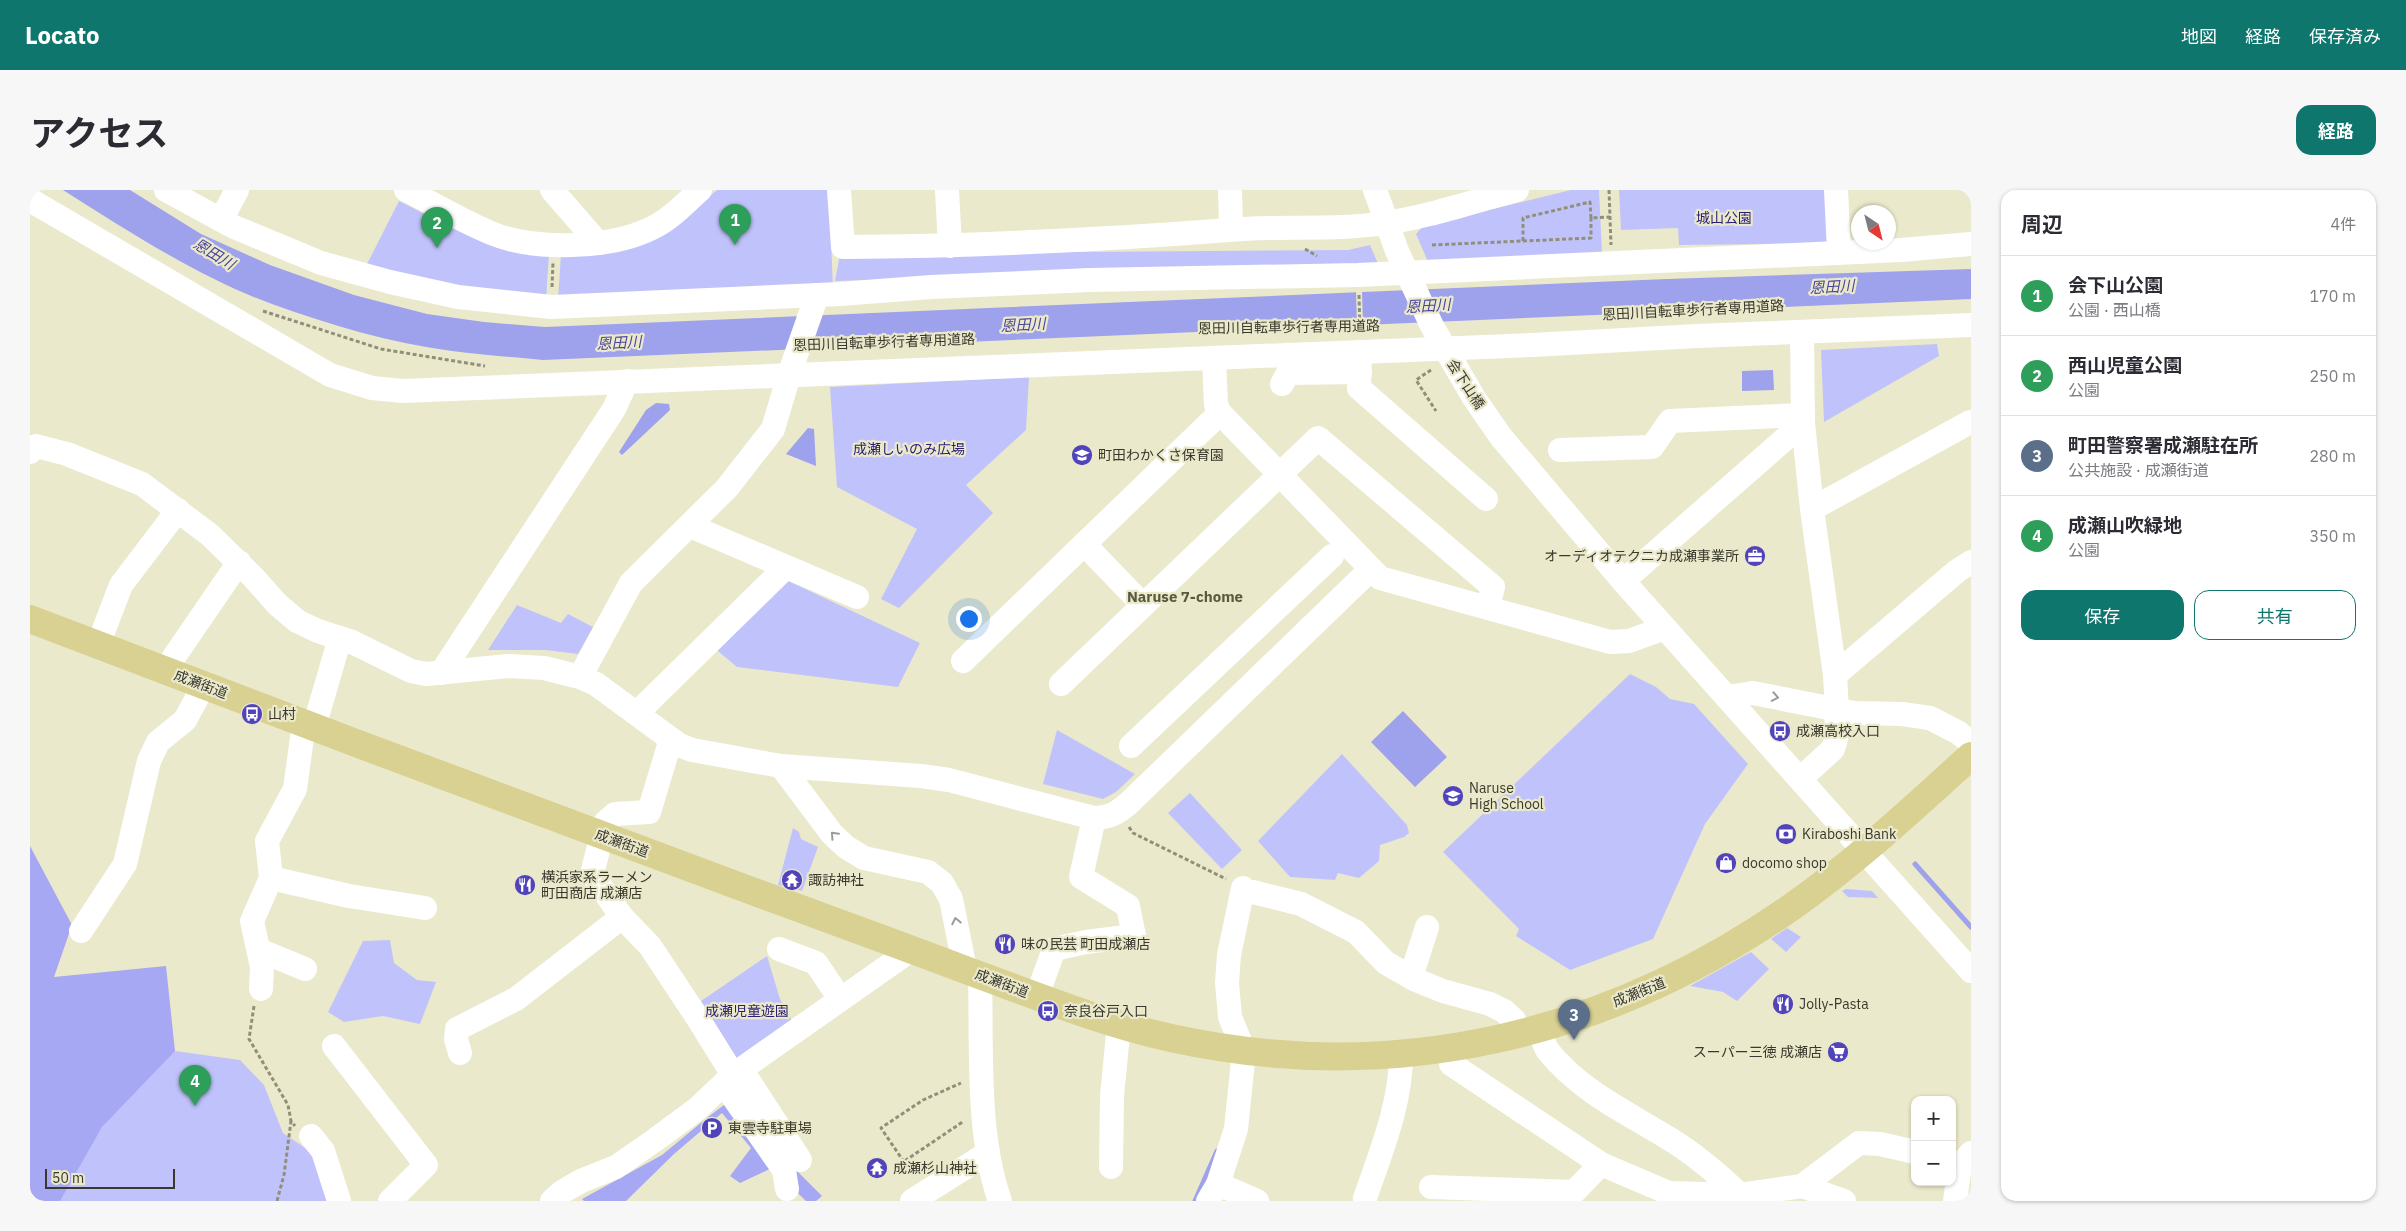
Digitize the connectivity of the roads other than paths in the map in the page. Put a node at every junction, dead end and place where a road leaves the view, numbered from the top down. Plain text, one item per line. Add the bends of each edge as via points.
1 (166, 190) edge
2 (237, 190) edge
3 (406, 190) edge
4 (552, 190) edge
5 (700, 190) edge
6 (839, 190) edge
7 (948, 190) edge
8 (1230, 190) edge
9 (1375, 190) edge
10 (1517, 190) edge
11 (1836, 190) edge
12 (1448, 199) edge
13 (30, 200) edge
14 (221, 220) junction
15 (1387, 223) junction
16 (1231, 230) junction
17 (598, 243) junction
18 (1971, 244) edge
19 (950, 246) junction
20 (1839, 251) junction
21 (813, 304) junction
22 (1971, 325) edge
23 (1802, 332) junction
24 (1362, 345) junction
25 (1214, 358) junction
26 (793, 364) junction
27 (627, 381) junction
28 (1282, 384) dead end
29 (1220, 413) junction
30 (1803, 419) junction
31 (1970, 422) edge
32 (1560, 450) dead end
33 (30, 452) edge
34 (1279, 475) junction
35 (1486, 499) dead end
36 (1812, 509) junction
37 (178, 510) junction
38 (690, 526) junction
39 (1084, 544) junction
40 (1332, 556) dead end
41 (239, 562) junction
42 (1971, 562) edge
43 (786, 567) junction
44 (1371, 569) junction
45 (1623, 580) junction
46 (856, 597) dead end
47 (1143, 605) junction
48 (1488, 607) junction
49 (30, 619) edge
50 (1665, 628) junction
51 (340, 638) junction
52 (98, 645) junction
53 (963, 661) dead end
54 (164, 670) junction
55 (441, 674) junction
56 (1835, 675) junction
57 (580, 677) junction
58 (1204, 678) junction
59 (1061, 684) dead end
60 (204, 685) junction
61 (1727, 697) junction
62 (1231, 705) junction
63 (1837, 710) junction
64 (637, 713) junction
65 (309, 725) junction
66 (671, 739) junction
67 (1971, 743) edge
68 (1131, 746) dead end
69 (1971, 756) edge
70 (781, 766) junction
71 (1800, 779) junction
72 (1094, 818) junction
73 (601, 835) junction
74 (1864, 851) junction
75 (272, 878) junction
76 (425, 908) dead end
77 (622, 917) junction
78 (1427, 926) dead end
79 (81, 931) dead end
80 (779, 948) dead end
81 (259, 950) junction
82 (911, 950) junction
83 (305, 969) dead end
84 (1971, 971) edge
85 (973, 972) junction
86 (1411, 977) junction
87 (261, 989) road end
88 (1037, 996) junction
89 (840, 999) junction
90 (1118, 1024) junction
91 (1528, 1032) junction
92 (334, 1046) dead end
93 (1234, 1049) junction
94 (1449, 1049) junction
95 (460, 1053) dead end
96 (1401, 1055) junction
97 (737, 1072) junction
98 (311, 1136) road end
99 (1911, 1151) edge
100 (988, 1152) junction
101 (800, 1160) dead end
102 (1961, 1160) edge
103 (1601, 1164) junction
104 (1111, 1168) dead end
105 (1802, 1186) junction
106 (1431, 1187) dead end
107 (787, 1190) dead end
108 (1213, 1193) edge
109 (1740, 1195) junction
110 (561, 1198) edge
111 (1365, 1198) dead end
112 (339, 1201) edge
113 (390, 1201) edge
114 (912, 1201) edge
115 (1000, 1201) edge
116 (1257, 1201) edge
117 (1844, 1201) edge
118 (1955, 1201) edge

1 - 14 street
2 - 14 street
3 - 17 street via 491,234 511,240 554,246
4 - 17 street
5 - 17 street via 652,228
6 - 19 street via 844,247
7 - 19 street
8 - 16 street
9 - 15 street, 会下山橋
10 - 12 street
11 - 20 street
12 - 15 street
13 - 27 street via 330,375 372,388 403,391
14 - 21 street via 321,263 458,297 552,307
15 - 16 street via 1358,227
15 - 45 street, 会下山橋 via 1432,326 1474,398 1501,437
16 - 19 street
18 - 20 street
20 - 21 street via 1358,275 1080,280
21 - 26 street
22 - 23 street
23 - 24 street
23 - 30 street
24 - 25 street
24 - 28 street via 1288,373
24 - 35 street via 1359,388
25 - 26 street
25 - 29 street via 1216,405
26 - 27 street
26 - 38 street via 774,428 727,488
27 - 55 street via 614,409
29 - 34 street
29 - 39 street
30 - 32 street via 1670,421 1652,447
30 - 36 street
30 - 45 street
31 - 36 street
33 - 37 street via 36,446 98,465 142,484
34 - 44 street
34 - 47 street
34 - 48 street via 1318,438 1493,588
36 - 56 street
37 - 41 street
37 - 52 street via 121,585
38 - 43 street
38 - 57 street via 631,583
39 - 47 street
39 - 53 street
40 - 58 street
41 - 51 street via 297,621
41 - 54 street
42 - 56 street
43 - 46 street
43 - 64 street
44 - 48 street via 1380,578
44 - 62 street
45 - 50 street, 会下山橋
47 - 59 street
48 - 50 street via 1610,642 1630,641
49 - 52 main road, 成瀬街道
50 - 61 street, 会下山橋
51 - 55 street via 379,653 412,671
51 - 65 street
52 - 54 main road, 成瀬街道
54 - 60 main road, 成瀬街道
55 - 57 street via 508,666 544,668
56 - 63 street
57 - 64 street via 596,684
58 - 62 street
58 - 68 street
60 - 65 main road, 成瀬街道
60 - 79 street via 185,720 158,742 149,761 125,864
61 -> 63 street via 1754,693
61 - 71 street, 会下山橋
62 - 72 street via 1118,812 1106,818
63 - 67 street via 1902,714 1936,721
63 - 71 street via 1833,749
64 - 66 street
65 - 73 main road, 成瀬街道
65 - 75 street via 295,789 267,841
66 - 70 street via 692,750
66 - 73 street via 649,812 615,814 605,823
69 - 74 main road, 成瀬街道
70 - 72 street via 949,780
85 -> 70 street via 951,899 942,884 928,872 864,858 846,847 832,834
71 - 74 street, 会下山橋
72 - 88 street via 1081,877 1128,906 1134,936 1054,949
73 - 77 street via 592,874
73 - 82 main road, 成瀬街道
74 - 84 street, 会下山橋
74 - 91 main road, 成瀬街道 via 1793,906 1706,962 1639,993
75 - 76 street via 350,896
75 - 81 street via 252,921
77 - 95 street via 516,999 457,1029
77 - 97 street via 650,946
78 - 86 street
80 - 89 street via 816,963
81 - 83 street
81 - 87 street
82 - 85 main road, 成瀬街道
82 - 89 street
85 - 88 main road, 成瀬街道
85 - 100 street
86 - 91 street via 1443,991 1490,1004 1504,1011
86 - 93 street via 1386,962 1356,932 1301,904 1248,890 1230,954 1227,983
88 - 90 main road, 成瀬街道
89 - 97 street
90 - 93 main road, 成瀬街道
90 - 104 street
91 - 94 main road, 成瀬街道
91 - 109 street via 1586,1088 1708,1165
92 - 113 street via 426,1165
93 - 96 main road, 成瀬街道 via 1342,1056
93 - 108 street via 1236,1128
94 - 96 main road, 成瀬街道
94 - 103 street via 1451,1064
96 - 111 street via 1401,1077 1389,1127
97 - 101 street
97 - 107 street via 733,1097 784,1170
97 - 110 street via 697,1109 656,1140 616,1167 581,1181
98 - 112 street via 323,1151
99 - 105 street via 1859,1143
100 - 114 street
100 - 115 street via 991,1175
102 - 118 street
103 - 106 street via 1574,1192
103 - 109 street via 1669,1193
105 - 109 street
105 - 117 street
108 - 116 street

